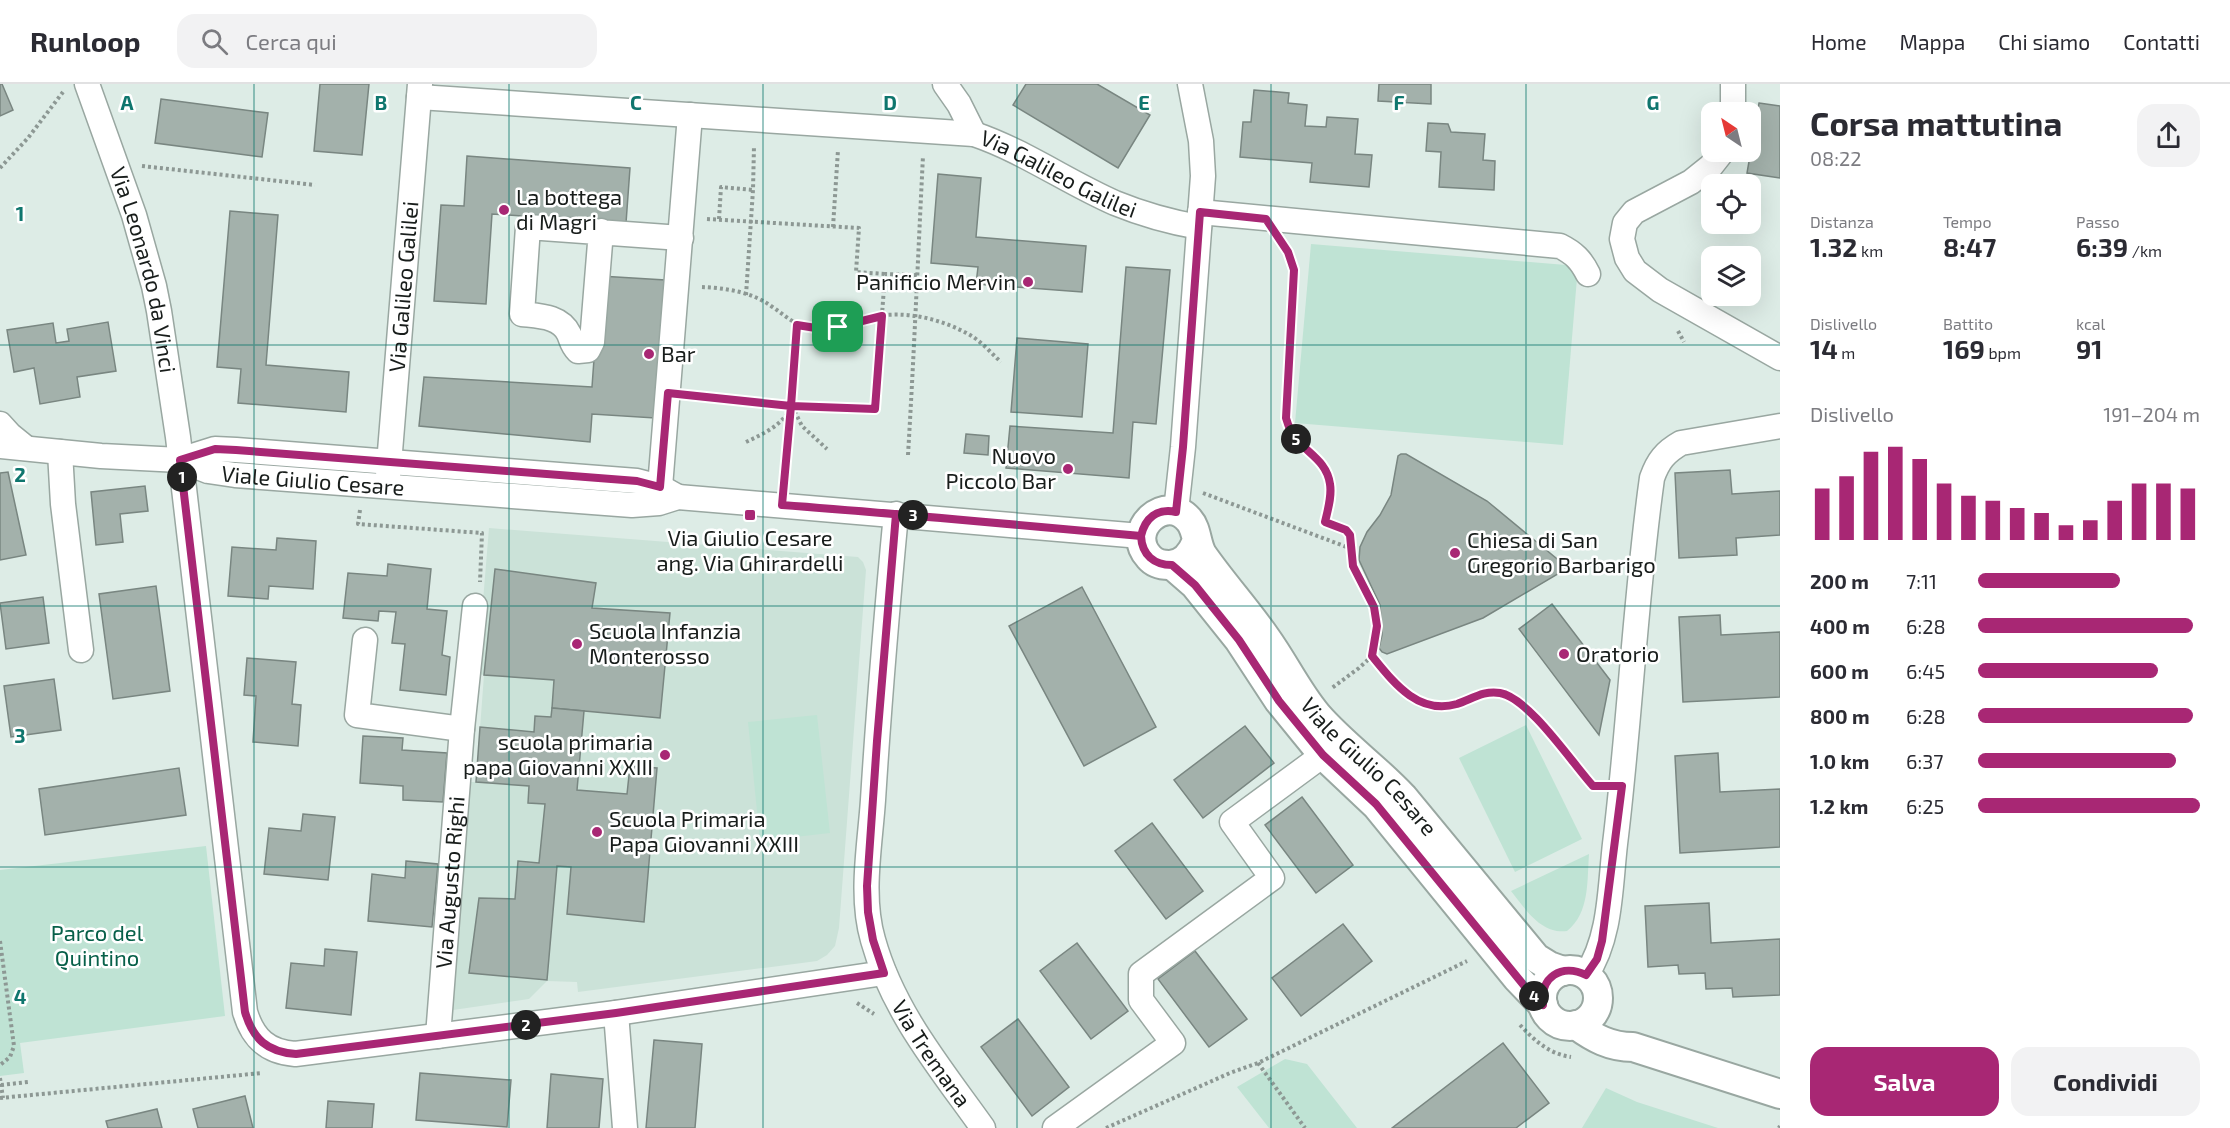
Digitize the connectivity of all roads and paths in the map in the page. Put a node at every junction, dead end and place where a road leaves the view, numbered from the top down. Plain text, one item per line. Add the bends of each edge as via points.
1 (69, 84) edge
2 (87, 84) edge
3 (945, 84) edge
4 (1190, 84) edge
5 (1733, 84) edge
6 (419, 90) edge
7 (1733, 102) edge
8 (690, 115) junction
9 (755, 119) junction
10 (840, 125) junction
11 (924, 131) junction
12 (974, 134) junction
13 (1715, 162) edge
14 (116, 163) junction
15 (0, 168) edge
16 (315, 185) dead end
17 (753, 190) junction
18 (719, 219) junction
19 (1200, 219) junction
20 (1266, 219) junction
21 (752, 220) junction
22 (682, 227) junction
23 (833, 227) junction
24 (602, 231) junction
25 (885, 274) junction
26 (1588, 274) dead end
27 (917, 275) junction
28 (677, 285) junction
29 (746, 295) junction
30 (882, 316) junction
31 (916, 316) junction
32 (797, 325) junction
33 (1780, 358) edge
34 (1001, 362) dead end
35 (668, 393) junction
36 (791, 406) junction
37 (0, 424) edge
38 (1780, 426) edge
39 (746, 442) dead end
40 (0, 446) edge
41 (26, 448) junction
42 (827, 449) dead end
43 (60, 452) junction
44 (908, 455) dead end
45 (180, 460) junction
46 (389, 462) junction
47 (387, 488) junction
48 (669, 492) junction
49 (1207, 495) dead end
50 (782, 505) junction
51 (360, 508) dead end
52 (1176, 512) junction
53 (896, 514) junction
54 (1141, 536) junction
55 (1196, 543) junction
56 (1352, 549) junction
57 (1172, 565) junction
58 (475, 606) joint
59 (364, 640) dead end
60 (81, 650) dead end
61 (1372, 656) junction
62 (1330, 689) dead end
63 (462, 729) junction
64 (1323, 755) junction
65 (1622, 786) junction
66 (0, 941) edge
67 (1471, 959) dead end
68 (884, 973) junction
69 (2, 979) edge
70 (1582, 982) junction
71 (1543, 1005) junction
72 (616, 1013) junction
73 (1576, 1025) junction
74 (438, 1036) junction
75 (1633, 1047) junction
76 (1258, 1063) junction
77 (0, 1065) edge
78 (233, 1076) dead end
79 (0, 1078) edge
80 (28, 1082) dead end
81 (1, 1085) edge
82 (1780, 1094) edge
83 (2, 1098) edge
84 (625, 1128) edge
85 (983, 1128) edge
86 (1055, 1128) edge
87 (1106, 1128) edge
88 (1305, 1128) edge

1 - 15 path
2 - 14 street, Via Leonardo da Vinci
3 - 12 street, Via Galileo Galilei
4 - 19 street via 1202,141
5 - 7 street
6 - 8 street
6 - 46 street, Via Galileo Galilei
8 - 9 street
8 - 22 street
9 - 10 street
9 - 17 path
10 - 11 street
10 - 23 path
11 - 12 street
11 - 27 path
12 - 19 street, Via Galileo Galilei via 1003,144 1116,203 1177,223
13 - 33 street via 1691,182 1634,212 1625,222 1622,239 1627,258 1635,271 1660,290
14 - 16 path
14 - 45 street, Via Leonardo da Vinci via 154,286
17 - 18 path via 721,187
17 - 21 path
18 - 21 path
18 - 22 path
19 - 20 street, Via Galileo Galilei
19 - 52 street
20 - 26 street, Via Galileo Galilei via 1560,246 1582,262
20 - 56 path via 1288,252 1294,270 1286,418 1296,439 1327,471 1330,485 1325,522 1346,530
21 - 23 path
21 - 29 path
22 - 24 street
22 - 28 street
23 - 25 path via 859,228 856,272
24 - 24 street via 592,342 588,350 578,351 560,322 522,314 528,227
25 - 27 path
25 - 30 path
27 - 31 path
28 - 29 path via 725,288
28 - 35 street
29 - 32 path via 772,306
30 - 31 path
30 - 32 path via 822,329
30 - 36 path via 875,409
31 - 34 path via 970,335
31 - 44 path
32 - 36 path
35 - 36 path
35 - 48 street
36 - 39 path via 775,426
36 - 42 path via 802,426
36 - 50 path
37 - 41 street
38 - 65 street via 1681,443 1658,462 1648,502
40 - 41 street
41 - 43 street
43 - 45 street
43 - 60 street
45 - 46 street, Viale Giulio Cesare via 215,449
45 - 47 street, Viale Giulio Cesare via 235,476
45 - 74 street, Via Leonardo da Vinci via 249,1027 275,1051 296,1054
46 - 47 street, Via Galileo Galilei
46 - 48 street, Viale Giulio Cesare via 637,481
47 - 48 street, Viale Giulio Cesare via 632,505 659,502
48 - 50 street, Viale Giulio Cesare
49 - 56 path
50 - 53 street, Viale Giulio Cesare
51 - 58 path via 358,524 482,533
52 - 54 street via 1168,510 1152,516
52 - 55 street, Viale Giulio Cesare via 1192,524
53 - 54 street, Viale Giulio Cesare
53 - 68 street, Via Tremana via 867,886 873,940
54 - 57 street, Viale Giulio Cesare via 1143,549 1152,560
55 - 57 street via 1189,556
55 - 70 street, Viale Giulio Cesare via 1316,714 1391,784 1536,958
56 - 61 path via 1353,566 1374,607 1377,626
57 - 64 street, Viale Giulio Cesare via 1195,585 1239,640 1279,701
58 - 63 street, Via Augusto Righi
59 - 63 street via 357,715
61 - 62 path
61 - 65 path via 1414,700 1431,706 1456,704 1483,693 1502,693 1522,704 1593,786
63 - 74 street, Via Augusto Righi
64 - 71 street, Viale Giulio Cesare via 1376,804
64 - 86 street via 1232,822 1272,878 1141,974 1141,1000 1173,1043
65 - 70 street via 1602,941 1597,959
66 - 69 path
67 - 76 path
68 - 72 street
68 - 85 street, Via Tremana via 912,1028
69 - 77 path via 14,1046 10,1057
70 - 71 street via 1557,974 1546,984
70 - 73 street via 1593,1013
70 - 75 street via 1617,1032
71 - 73 street via 1556,1022
72 - 74 street
72 - 84 street
73 - 75 street via 1607,1044
75 - 82 street
76 - 87 path
76 - 88 path
78 - 83 path
79 - 81 path
80 - 81 path
81 - 83 path

